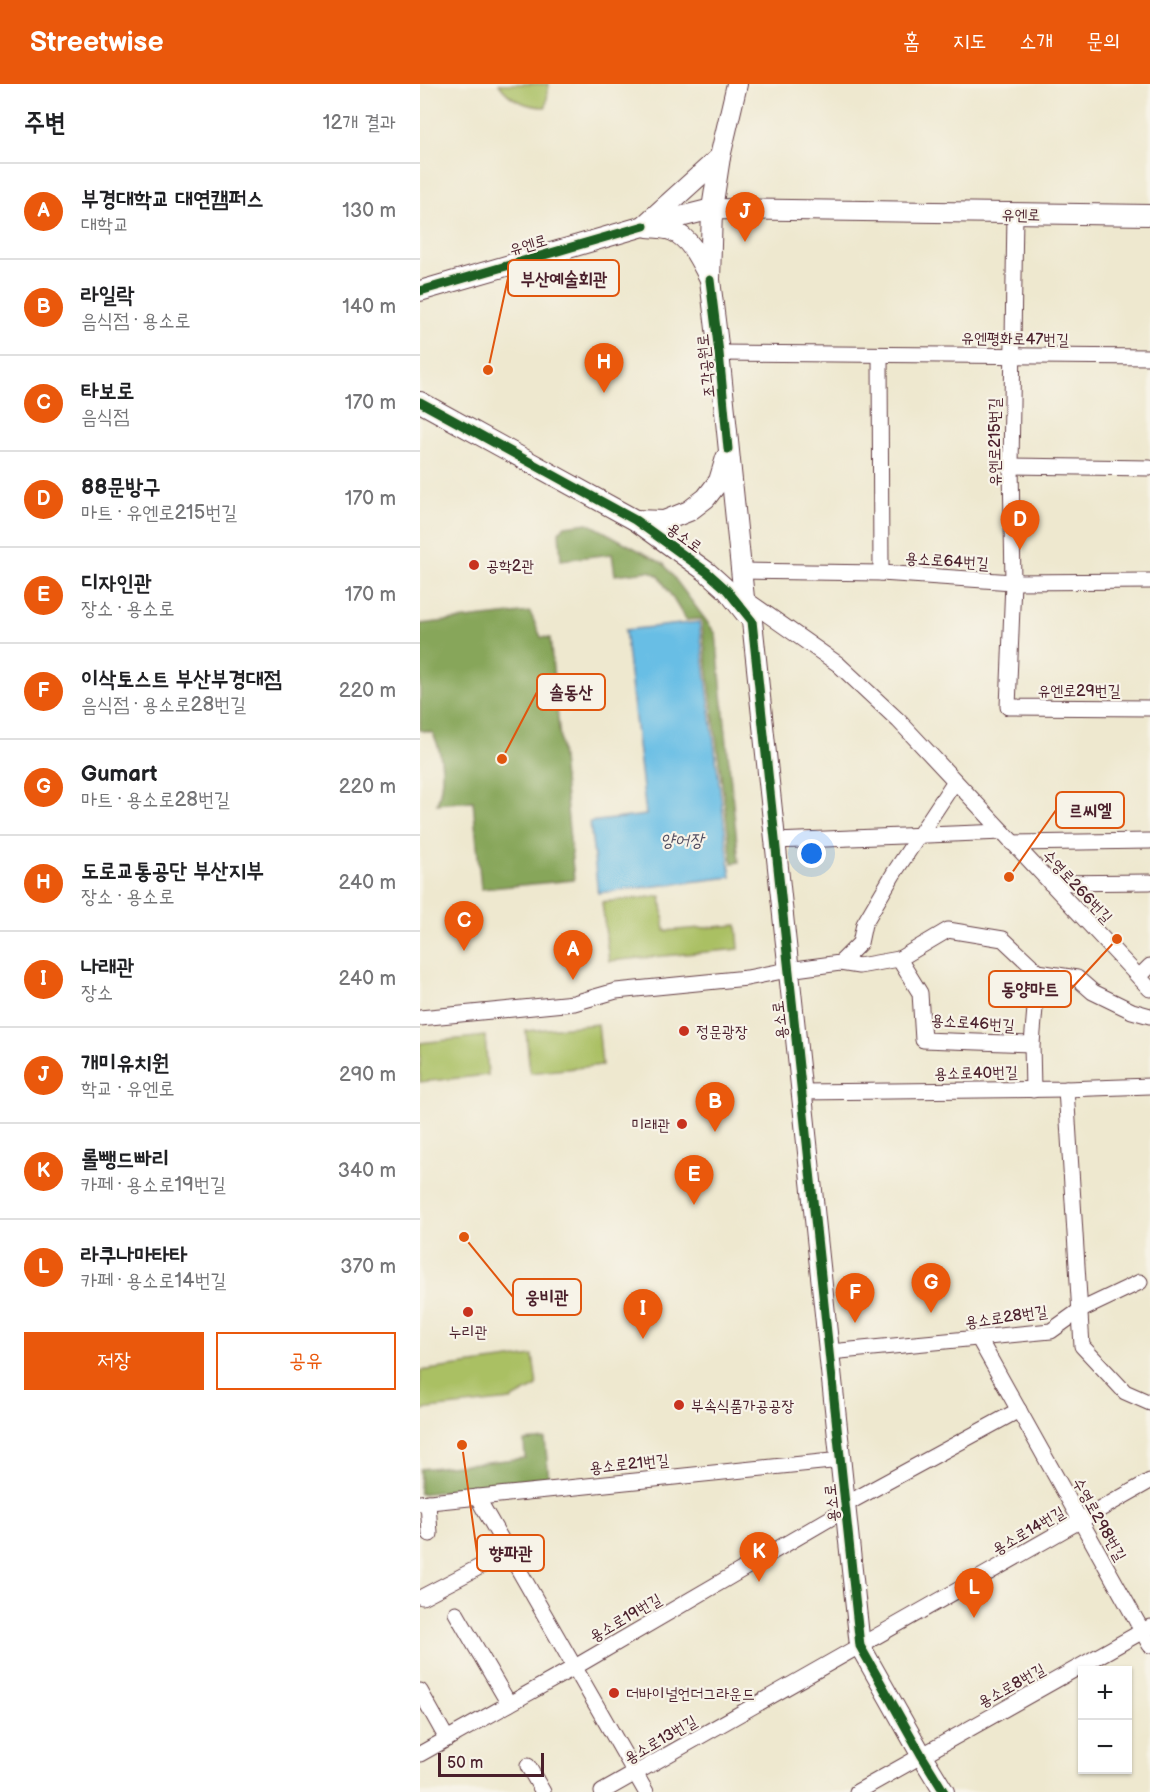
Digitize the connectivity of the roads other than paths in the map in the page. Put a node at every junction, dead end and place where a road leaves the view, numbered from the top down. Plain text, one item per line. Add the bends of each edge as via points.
1 (737, 84) edge
2 (720, 157) junction
3 (712, 208) junction
4 (1015, 214) junction
5 (1150, 215) edge
6 (644, 226) junction
7 (710, 280) junction
8 (420, 291) edge
9 (719, 353) junction
10 (880, 355) junction
11 (1013, 356) junction
12 (1150, 357) edge
13 (421, 402) edge
14 (728, 449) junction
15 (1011, 466) junction
16 (1150, 468) edge
17 (635, 520) junction
18 (741, 571) junction
19 (881, 573) junction
20 (1150, 581) edge
21 (1013, 582) junction
22 (744, 598) junction
23 (752, 621) junction
24 (1008, 707) joint
25 (1150, 708) edge
26 (955, 781) junction
27 (920, 836) junction
28 (1008, 838) junction
29 (775, 841) junction
30 (1150, 841) edge
31 (1150, 882) edge
32 (1050, 883) junction
33 (898, 958) junction
34 (840, 963) junction
35 (1150, 966) edge
36 (788, 970) junction
37 (1038, 972) junction
38 (1138, 977) junction
39 (1150, 989) edge
40 (1150, 1016) edge
41 (420, 1018) edge
42 (1032, 1044) junction
43 (1150, 1086) edge
44 (1066, 1089) junction
45 (1033, 1090) junction
46 (802, 1092) junction
47 (1140, 1282) dead end
48 (1079, 1311) junction
49 (979, 1339) junction
50 (830, 1352) junction
51 (1150, 1404) edge
52 (1018, 1410) junction
53 (841, 1460) junction
54 (1150, 1481) edge
55 (477, 1497) junction
56 (424, 1503) edge
57 (846, 1506) junction
58 (1081, 1521) junction
59 (430, 1534) dead end
60 (508, 1552) junction
61 (422, 1597) dead end
62 (456, 1613) dead end
63 (1148, 1634) edge
64 (860, 1646) junction
65 (575, 1667) junction
66 (420, 1691) edge
67 (509, 1704) junction
68 (447, 1739) junction
69 (420, 1755) edge
70 (922, 1756) junction
71 (528, 1766) dead end
72 (635, 1773) junction
73 (543, 1792) edge
74 (602, 1792) edge
75 (646, 1792) edge
76 (857, 1792) edge
77 (944, 1792) edge

1 - 2 main road
2 - 3 main road
2 - 6 main road
3 - 4 main road, 유엔로
3 - 6 main road, 유엔로
3 - 7 main road
4 - 5 main road, 유엔로
4 - 11 street, 유엔로215번길
6 - 7 main road via 673,231 687,242
6 - 8 main road, 유엔로
7 - 9 main road, 조각공원로
9 - 10 street, 유엔평화로47번길
9 - 14 main road, 조각공원로
10 - 11 street, 유엔평화로47번길
10 - 19 street
11 - 12 street, 유엔평화로47번길
11 - 15 street, 유엔로215번길
13 - 17 main road, 용소로
14 - 17 main road via 719,481 706,498 664,521
14 - 18 main road, 조각공원로
15 - 16 street
15 - 21 street, 유엔로215번길
17 - 23 main road, 용소로 via 708,572
18 - 19 street, 용소로64번길
18 - 22 main road, 조각공원로
19 - 21 street, 용소로64번길
20 - 21 street, 용소로64번길
21 - 24 street, 유엔로215번길
22 - 23 main road, 조각공원로
22 - 26 street, 수영로266번길 via 838,664
23 - 29 main road, 용소로
24 - 25 street, 유엔로29번길
26 - 27 street
26 - 28 street, 수영로266번길
27 - 28 street
27 - 29 street
27 - 34 street via 864,924 860,943
28 - 30 street
28 - 32 street, 수영로266번길
29 - 36 main road, 용소로
31 - 32 street
32 - 38 street, 수영로266번길
33 - 34 street via 859,966
33 - 37 street via 948,930 1003,939
33 - 42 street, 용소로46번길 via 920,993 923,1040
34 - 36 street
35 - 38 street
36 - 41 street via 616,991 574,1004
36 - 46 main road, 용소로
37 - 40 street via 1077,978 1093,992
37 - 42 street
38 - 39 street, 수영로266번길
42 - 45 street
43 - 44 street, 용소로40번길
44 - 45 street, 용소로40번길
44 - 48 street
45 - 46 street, 용소로40번길
46 - 50 main road, 용소로
47 - 48 street, 용소로28번길
48 - 49 street, 용소로28번길 via 1051,1331
48 - 51 street via 1082,1346 1125,1392
49 - 50 street, 용소로28번길
49 - 52 street, 수영로298번길
50 - 53 main road, 용소로
52 - 57 street
52 - 58 street, 수영로298번길
53 - 55 street, 용소로21번길
53 - 57 main road, 용소로
54 - 58 street, 용소로14번길
55 - 56 street, 용소로21번길
55 - 60 street
56 - 59 street
57 - 64 main road, 용소로
57 - 65 street, 용소로19번길
58 - 63 street, 수영로298번길
58 - 64 street, 용소로14번길
60 - 61 street
60 - 65 street
62 - 67 street
63 - 70 street, 용소로8번길
64 - 70 main road, 용소로
64 - 72 street, 용소로13번길
65 - 67 street, 용소로19번길
65 - 72 street
66 - 68 street
67 - 68 street, 용소로19번길
68 - 69 street, 용소로19번길
70 - 76 street, 용소로8번길
70 - 77 main road, 용소로
71 - 73 street
72 - 74 street, 용소로13번길
72 - 75 street

